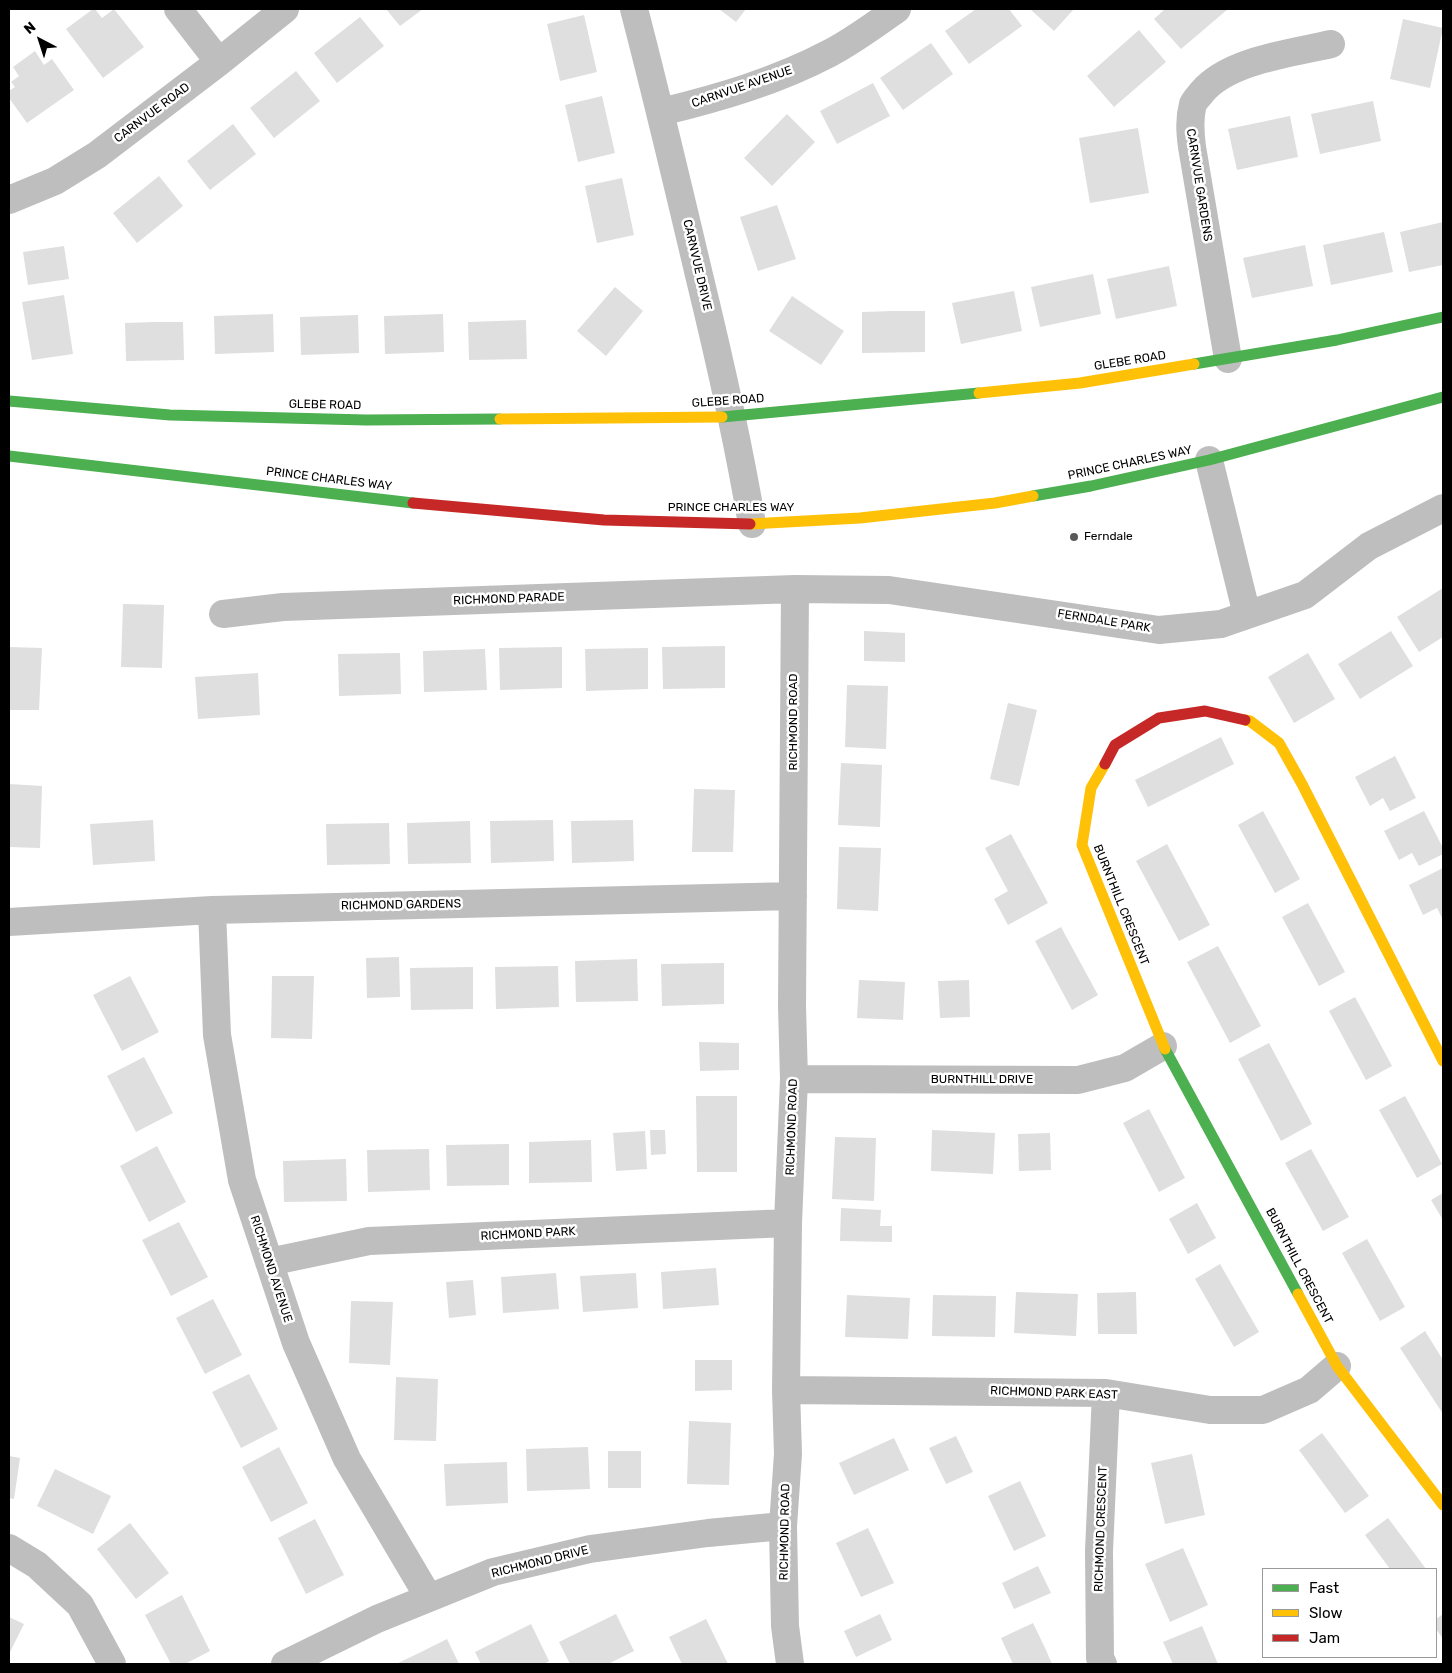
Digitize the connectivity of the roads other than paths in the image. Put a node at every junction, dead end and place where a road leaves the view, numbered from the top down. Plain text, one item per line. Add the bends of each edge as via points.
1 (178, 9) edge
2 (285, 9) edge
3 (634, 9) edge
4 (897, 9) edge
5 (1331, 44) dead end
6 (219, 62) junction
7 (661, 112) junction
8 (9, 200) edge
9 (1443, 317) edge
10 (1228, 359) junction
11 (1443, 397) edge
12 (9, 401) edge
13 (732, 416) junction
14 (9, 456) edge
15 (1209, 460) junction
16 (1443, 508) edge
17 (752, 524) junction
18 (795, 589) junction
19 (223, 614) dead end
20 (1247, 615) junction
21 (793, 896) junction
22 (212, 910) junction
23 (9, 922) edge
24 (1163, 1046) junction
25 (1443, 1060) edge
26 (794, 1079) junction
27 (788, 1223) junction
28 (269, 1262) junction
29 (1337, 1366) junction
30 (786, 1390) junction
31 (1106, 1393) junction
32 (1443, 1505) edge
33 (783, 1526) junction
34 (9, 1548) edge
35 (429, 1598) junction
36 (112, 1664) edge
37 (285, 1664) edge
38 (790, 1664) edge
39 (1103, 1664) edge

1 - 6 street
2 - 6 street, CARNVUE ROAD
3 - 7 street, CARNVUE DRIVE
4 - 7 street, CARNVUE AVENUE via 831,52 775,78 715,99
5 - 10 street, CARNVUE GARDENS via 1233,69 1210,83 1194,102 1189,126
6 - 8 street, CARNVUE ROAD via 97,155 55,180
7 - 13 street, CARNVUE DRIVE
9 - 10 street, GLEBE ROAD
10 - 13 street, GLEBE ROAD via 1080,383
11 - 15 street, PRINCE CHARLES WAY
12 - 13 street, GLEBE ROAD via 170,415 356,420
13 - 17 street, CARNVUE DRIVE
14 - 17 street, PRINCE CHARLES WAY via 452,508 604,520
15 - 17 street, PRINCE CHARLES WAY via 994,503 860,518
15 - 20 street
16 - 20 street, FERNDALE PARK via 1368,546 1305,595
18 - 19 street, RICHMOND PARADE via 284,607
18 - 20 street, FERNDALE PARK via 889,590 1159,630 1220,624
18 - 21 street, RICHMOND ROAD
21 - 22 street, RICHMOND GARDENS
21 - 26 street, RICHMOND ROAD
22 - 23 street, RICHMOND GARDENS
22 - 28 street, RICHMOND AVENUE via 217,1034 242,1180
24 - 25 street, BURNTHILL CRESCENT via 1082,845 1091,788 1115,745 1159,718 1205,710 1250,721 1279,743
24 - 26 street, BURNTHILL DRIVE via 1126,1068 1078,1080
24 - 29 street, BURNTHILL CRESCENT
26 - 27 street, RICHMOND ROAD
27 - 28 street, RICHMOND PARK via 368,1241
27 - 30 street, RICHMOND ROAD
28 - 35 street, RICHMOND AVENUE via 296,1343 347,1459
29 - 31 street, RICHMOND PARK EAST via 1309,1390 1263,1410 1210,1410
29 - 32 street, BURNTHILL CRESCENT
30 - 31 street, RICHMOND PARK EAST
30 - 33 street, RICHMOND ROAD via 788,1454
31 - 39 street, RICHMOND CRESCENT via 1099,1551 1100,1658
33 - 35 street, RICHMOND DRIVE via 590,1549 493,1572
33 - 38 street, RICHMOND ROAD via 785,1626
34 - 36 street via 37,1565 80,1605
35 - 37 street, RICHMOND DRIVE via 377,1619

